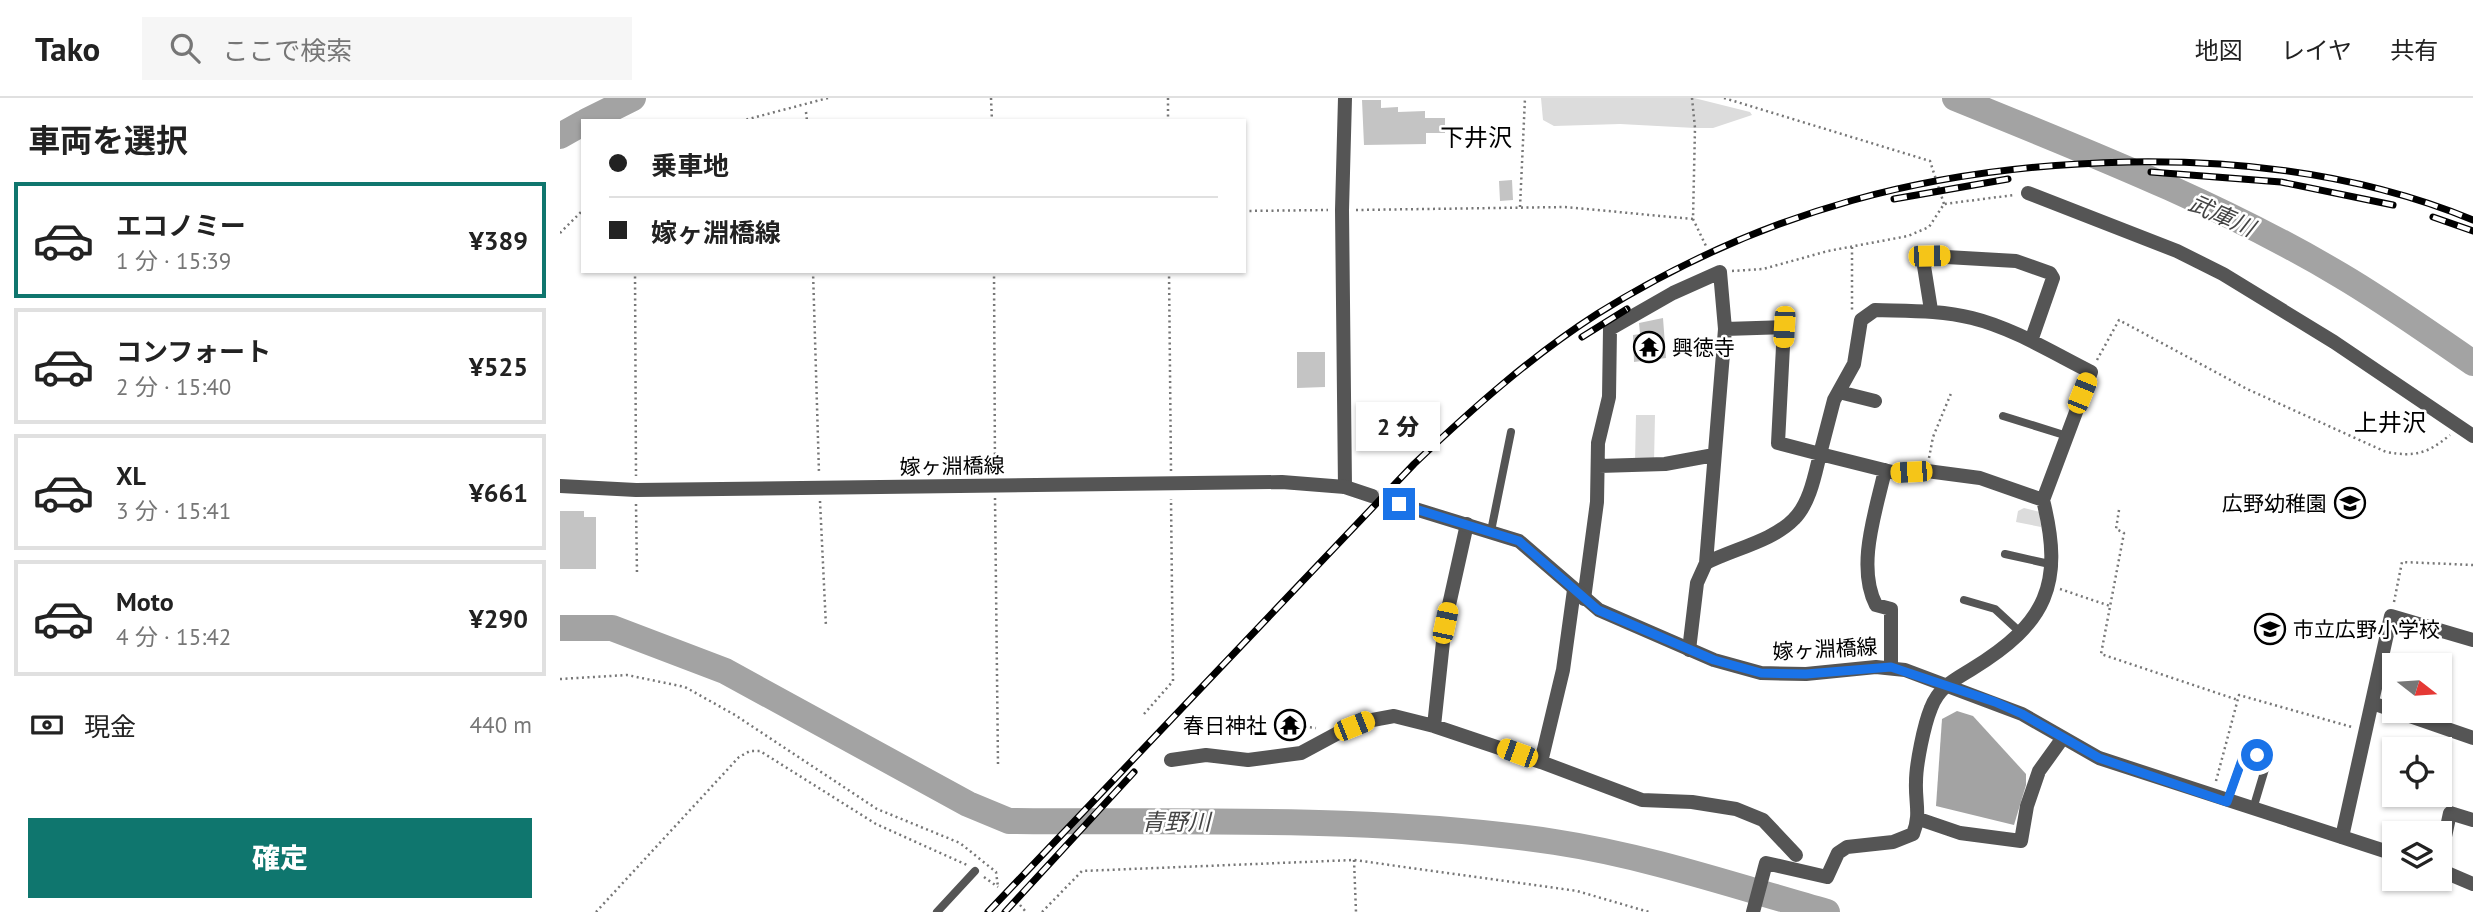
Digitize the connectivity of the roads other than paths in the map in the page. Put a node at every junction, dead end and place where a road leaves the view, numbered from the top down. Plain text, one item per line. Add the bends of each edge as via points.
1 (1345, 98) edge
2 (2028, 193) road end
3 (1931, 310) junction
4 (1725, 329) junction
5 (2031, 341) junction
6 (1839, 392) junction
7 (1875, 401) dead end
8 (2003, 416) dead end
9 (1511, 432) dead end
10 (2064, 435) junction
11 (2473, 436) edge
12 (1820, 454) junction
13 (1714, 455) junction
14 (1599, 466) junction
15 (1885, 470) junction
16 (560, 486) edge
17 (1345, 487) junction
18 (1372, 496) tunnel mouth
19 (2043, 499) junction
20 (1399, 504) tunnel mouth
21 (1467, 524) junction
22 (1491, 531) junction
23 (2005, 554) dead end
24 (1706, 563) junction
25 (2053, 565) junction
26 (1579, 595) junction
27 (1964, 600) dead end
28 (2021, 632) junction
29 (2473, 640) edge
30 (1689, 650) junction
31 (1891, 667) junction
32 (1945, 684) junction
33 (2372, 703) junction
34 (1434, 726) junction
35 (2473, 738) edge
36 (2063, 739) junction
37 (1171, 760) dead end
38 (1541, 762) junction
39 (2227, 802) junction
40 (2253, 809) junction
41 (1919, 819) junction
42 (2473, 820) edge
43 (2448, 821) edge
44 (2342, 836) junction
45 (2382, 850) edge
46 (1796, 855) dead end
47 (975, 871) road end
48 (2452, 875) edge
49 (2473, 884) edge
50 (937, 912) edge
51 (1753, 912) edge

1 - 17 street
2 - 11 street via 2177,251 2223,274
3 - 5 street via 1970,317
3 - 5 street via 1924,266 1929,256 2016,261 2053,278
3 - 6 street via 1875,310 1861,320 1854,364
4 - 12 street via 1784,327 1778,443
4 - 13 street
4 - 14 street via 1720,272 1610,329 1609,397 1598,443
5 - 10 street via 2091,372
6 - 7 street
6 - 12 street
8 - 10 lane
9 - 22 lane
10 - 19 street
12 - 15 street
12 - 24 street via 1812,486 1796,518
13 - 14 street via 1665,464
13 - 24 street
14 - 26 street
15 - 19 street via 1980,478
15 - 31 street via 1870,538 1868,589 1876,605 1891,609
16 - 17 street, 嫁ヶ淵橋線 via 636,491 1282,482
17 - 18 street, 嫁ヶ淵橋線
19 - 25 street via 2052,535
20 - 21 street, 嫁ヶ淵橋線
21 - 22 street, 嫁ヶ淵橋線
21 - 34 street via 1445,623
22 - 26 street, 嫁ヶ淵橋線 via 1519,541
23 - 25 lane
24 - 30 street via 1697,583
25 - 28 street via 2036,616
26 - 30 street, 嫁ヶ淵橋線 via 1612,618
26 - 38 street
27 - 28 lane via 1995,609
28 - 32 street
29 - 33 street via 2391,615
30 - 31 street, 嫁ヶ淵橋線 via 1761,673
31 - 32 street, 嫁ヶ淵橋線
32 - 36 street, 嫁ヶ淵橋線 via 2022,714
32 - 41 street via 1931,708 1915,780
33 - 35 street
33 - 44 street
34 - 37 street via 1394,716 1349,728 1301,753 1248,760 1206,755
34 - 38 street
36 - 39 street, 嫁ヶ淵橋線 via 2099,758
36 - 41 street via 2039,771 2021,841 1960,833
38 - 46 street via 1643,800 1736,809 1763,820
39 - 40 street, 嫁ヶ淵橋線
39 - 40 lane via 2243,757 2257,755 2266,769
40 - 44 street
41 - 51 street via 1913,834 1893,842 1847,847 1838,853 1827,877 1766,863
42 - 43 street via 2450,813
44 - 45 street
47 - 50 lane
48 - 49 street

